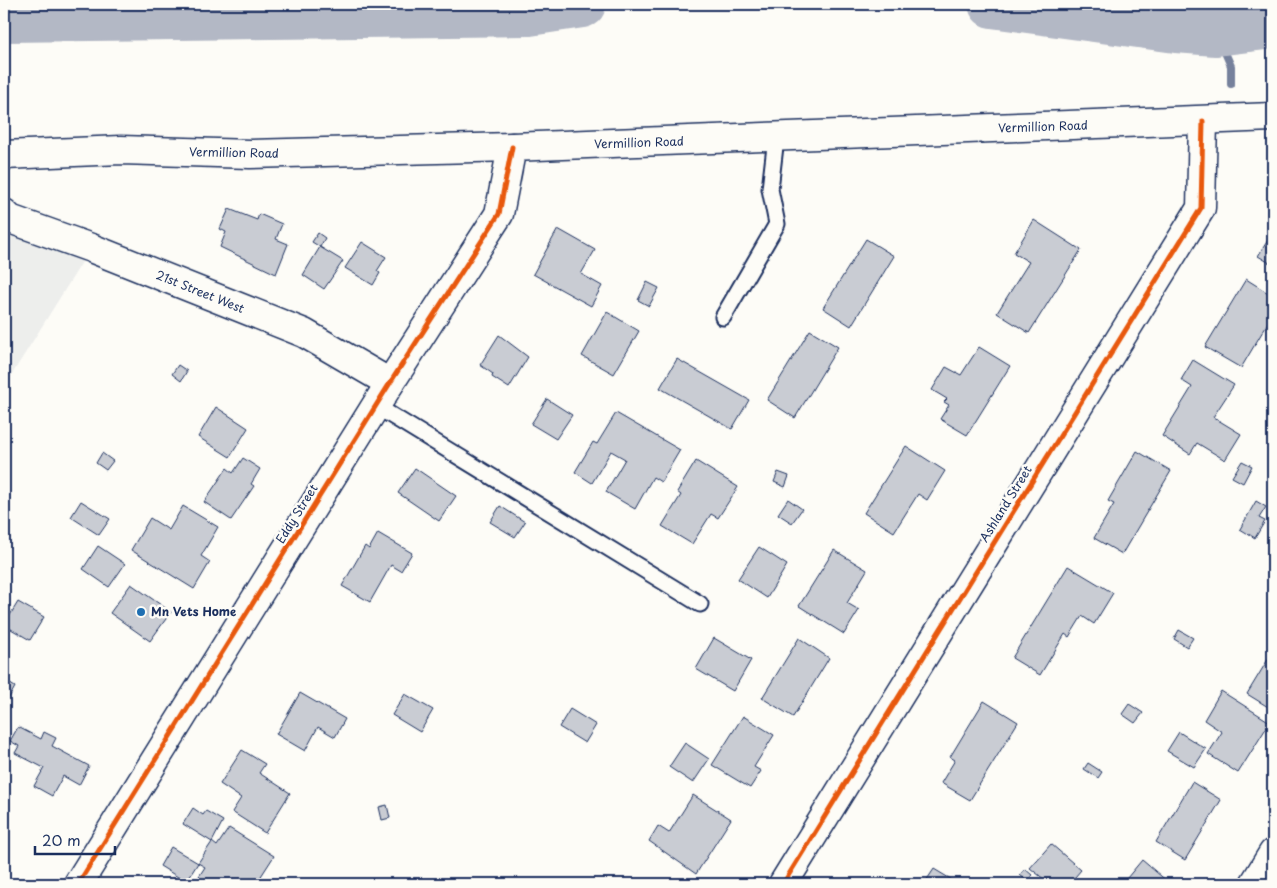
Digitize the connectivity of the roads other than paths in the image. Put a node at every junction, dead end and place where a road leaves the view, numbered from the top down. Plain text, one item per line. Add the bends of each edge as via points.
1 (1273, 117) edge
2 (1203, 121) junction
3 (776, 138) junction
4 (512, 147) junction
5 (4, 155) edge
6 (6, 218) edge
7 (723, 317) dead end
8 (390, 384) junction
9 (376, 406) junction
10 (700, 604) dead end
11 (1273, 853) edge
12 (78, 884) edge
13 (783, 884) edge
14 (1254, 884) edge

1 - 2 street, Vermillion Road
2 - 3 street, Vermillion Road
2 - 13 street, Ashland Street via 1201,208
3 - 4 street, Vermillion Road
3 - 7 lane via 770,189 777,224
4 - 5 street, Vermillion Road via 250,154 122,150
4 - 8 street, Eddy Street via 499,214
6 - 8 street, 21st Street West via 91,248 304,333
8 - 9 street, Eddy Street
9 - 10 lane
9 - 12 street, Eddy Street
11 - 14 street

